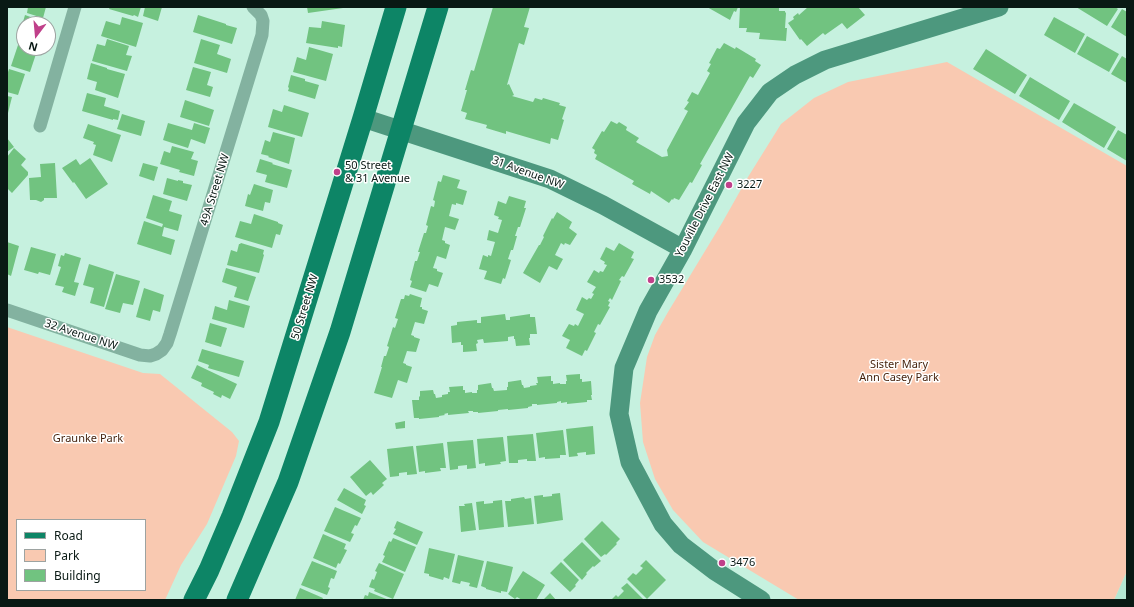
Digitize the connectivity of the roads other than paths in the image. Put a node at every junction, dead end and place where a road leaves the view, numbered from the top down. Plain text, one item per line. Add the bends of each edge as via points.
1 (75, 7) edge
2 (253, 7) edge
3 (396, 7) edge
4 (438, 7) edge
5 (999, 7) edge
6 (363, 118) junction
7 (40, 126) dead end
8 (401, 130) junction
9 (683, 250) junction
10 (7, 310) edge
11 (156, 354) joint
12 (232, 516) junction
13 (194, 600) edge
14 (207, 600) edge
15 (236, 600) edge
16 (761, 600) edge

1 - 7 street
2 - 11 street, 49A Street NW via 263,21 262,35 170,334 167,343
3 - 6 main road, 50 Street NW
4 - 8 main road
5 - 9 street, Youville Drive East NW via 825,60 795,75 770,92 746,123
6 - 8 street, 31 Avenue NW
6 - 12 main road, 50 Street NW via 269,422
8 - 9 street, 31 Avenue NW via 550,179
8 - 15 main road via 340,332 288,482
9 - 16 street, Youville Drive East NW via 648,311 624,368 619,414 630,462 663,524 681,545 715,571
10 - 11 street, 32 Avenue NW via 140,354
12 - 13 main road, 50 Street NW
12 - 14 main road via 214,584

